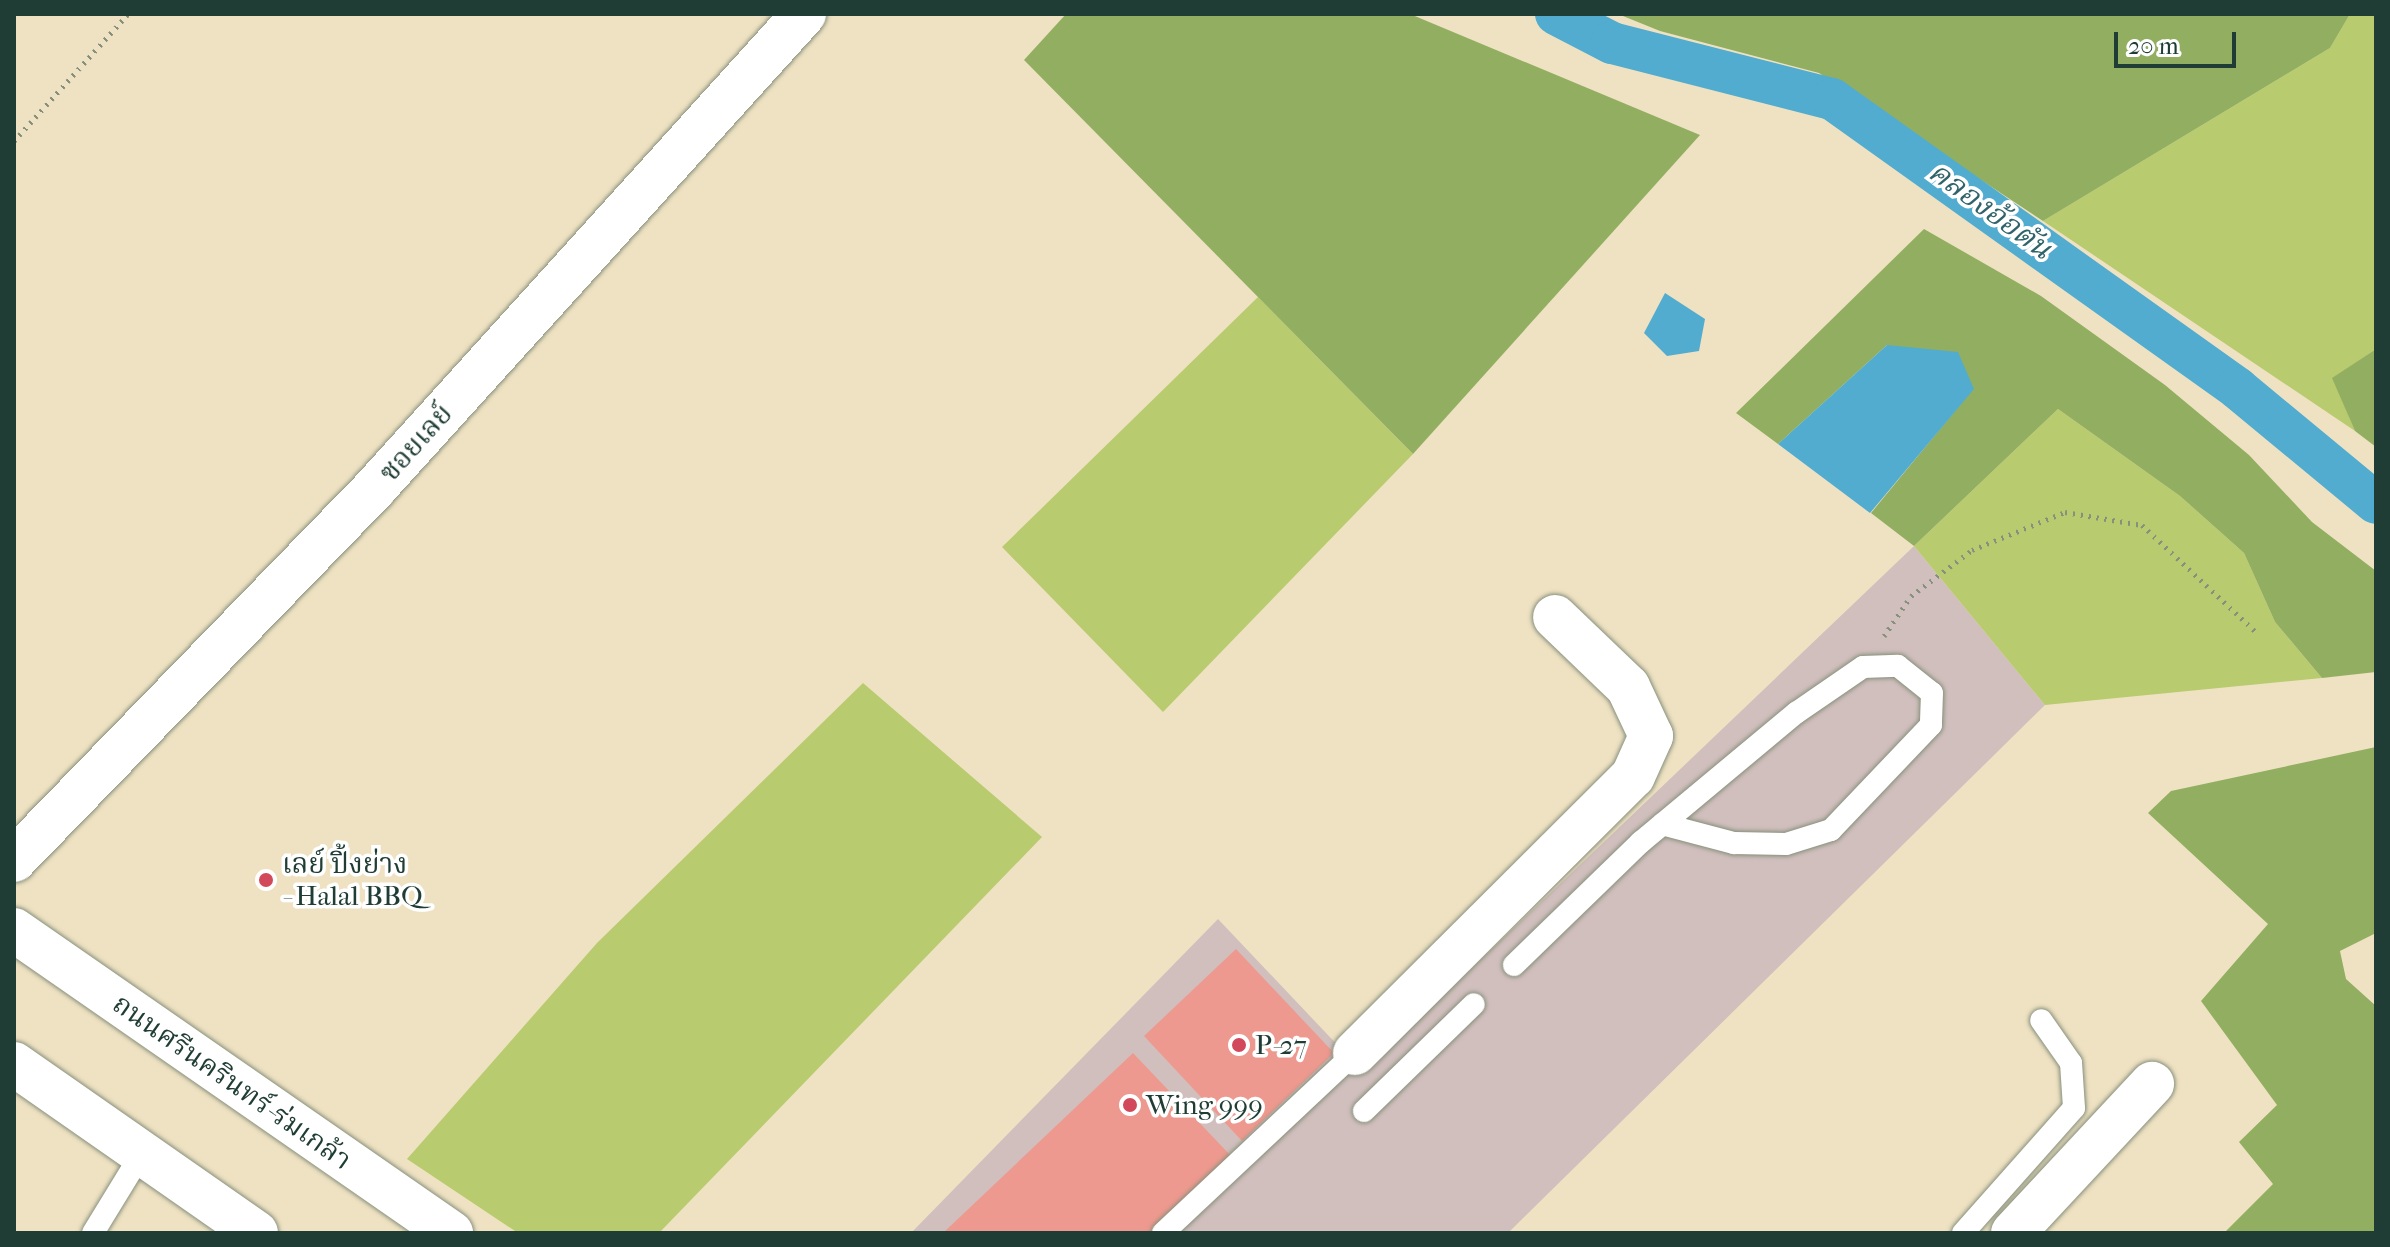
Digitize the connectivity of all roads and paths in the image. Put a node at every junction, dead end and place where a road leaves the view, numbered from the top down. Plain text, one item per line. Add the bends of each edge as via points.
1 (128, 14) edge
2 (804, 14) edge
3 (14, 141) edge
4 (1555, 617) dead end
5 (2256, 632) dead end
6 (1863, 667) junction
7 (1662, 824) junction
8 (14, 860) edge
9 (14, 930) edge
10 (1514, 965) dead end
11 (1474, 1004) dead end
12 (2041, 1020) dead end
13 (1355, 1053) joint
14 (14, 1064) edge
15 (2152, 1084) dead end
16 (1364, 1111) dead end
17 (142, 1153) junction
18 (93, 1233) edge
19 (256, 1233) edge
20 (451, 1233) edge
21 (1163, 1233) edge
22 (1963, 1233) edge
23 (2013, 1233) edge

1 - 3 path
2 - 8 street, ซอยเลย์ via 374,489
4 - 13 street via 1628,687 1651,736 1633,776
5 - 6 path via 2142,525 2065,512 1972,550 1911,596
6 - 7 lane via 1796,713
6 - 7 lane via 1898,666 1932,693 1931,725 1831,830 1786,844 1734,843
7 - 10 lane
9 - 20 street, ถนนศรีนครินทร์-ร่มเกล้า
11 - 16 lane
12 - 22 lane via 2071,1063 2074,1108
13 - 21 lane
14 - 17 street
15 - 23 street
17 - 18 lane
17 - 19 street

